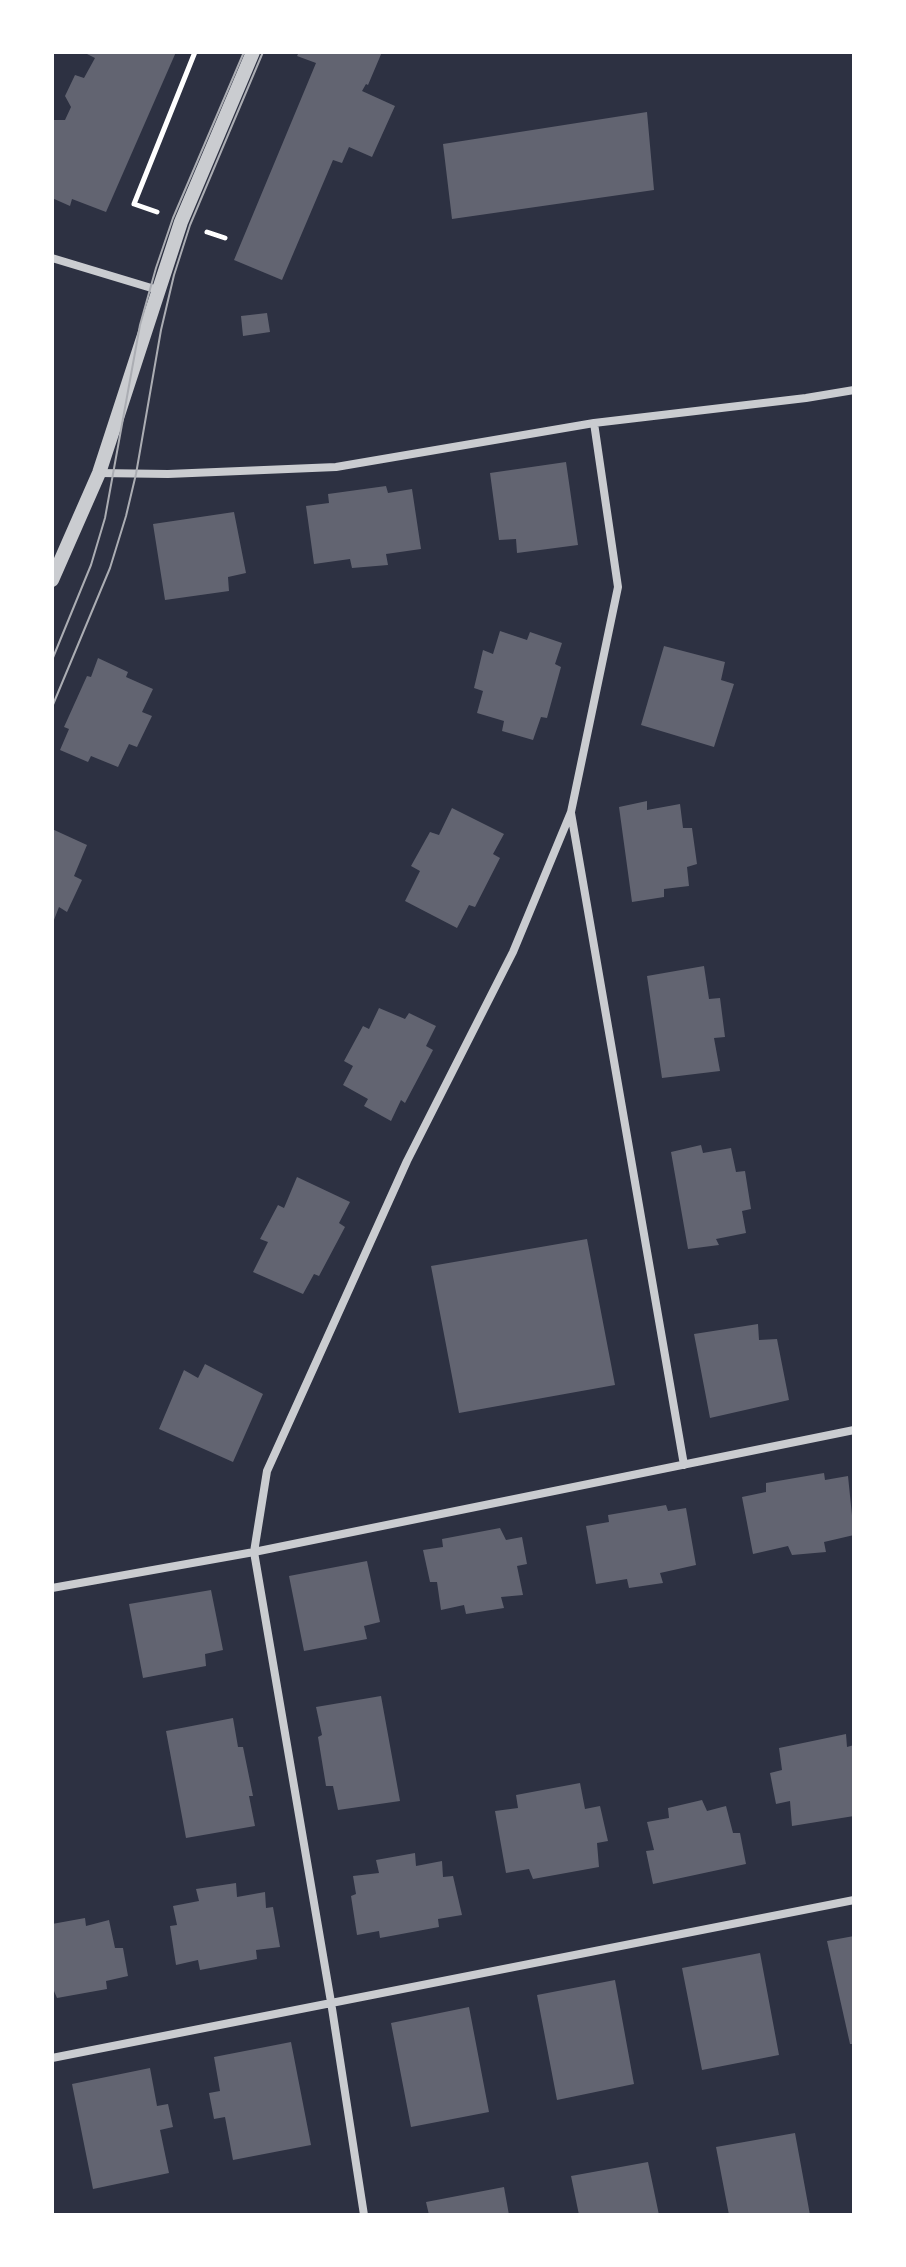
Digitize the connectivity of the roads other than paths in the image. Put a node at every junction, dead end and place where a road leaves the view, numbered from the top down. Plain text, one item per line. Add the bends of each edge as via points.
1 (253, 52) edge
2 (52, 258) edge
3 (158, 290) junction
4 (854, 390) edge
5 (594, 423) junction
6 (99, 473) junction
7 (52, 580) edge
8 (571, 812) junction
9 (854, 1430) edge
10 (684, 1465) junction
11 (254, 1552) junction
12 (52, 1588) edge
13 (854, 1900) edge
14 (331, 2002) junction
15 (52, 2058) edge
16 (364, 2215) edge

1 - 3 street
2 - 3 street
3 - 6 street
4 - 5 street
5 - 6 street via 336,467
5 - 8 street via 618,587
6 - 7 street
8 - 10 street
8 - 11 street via 513,952 407,1161 267,1471
9 - 10 street
10 - 11 street
11 - 12 street
11 - 14 street
13 - 14 street
14 - 15 street
14 - 16 street

